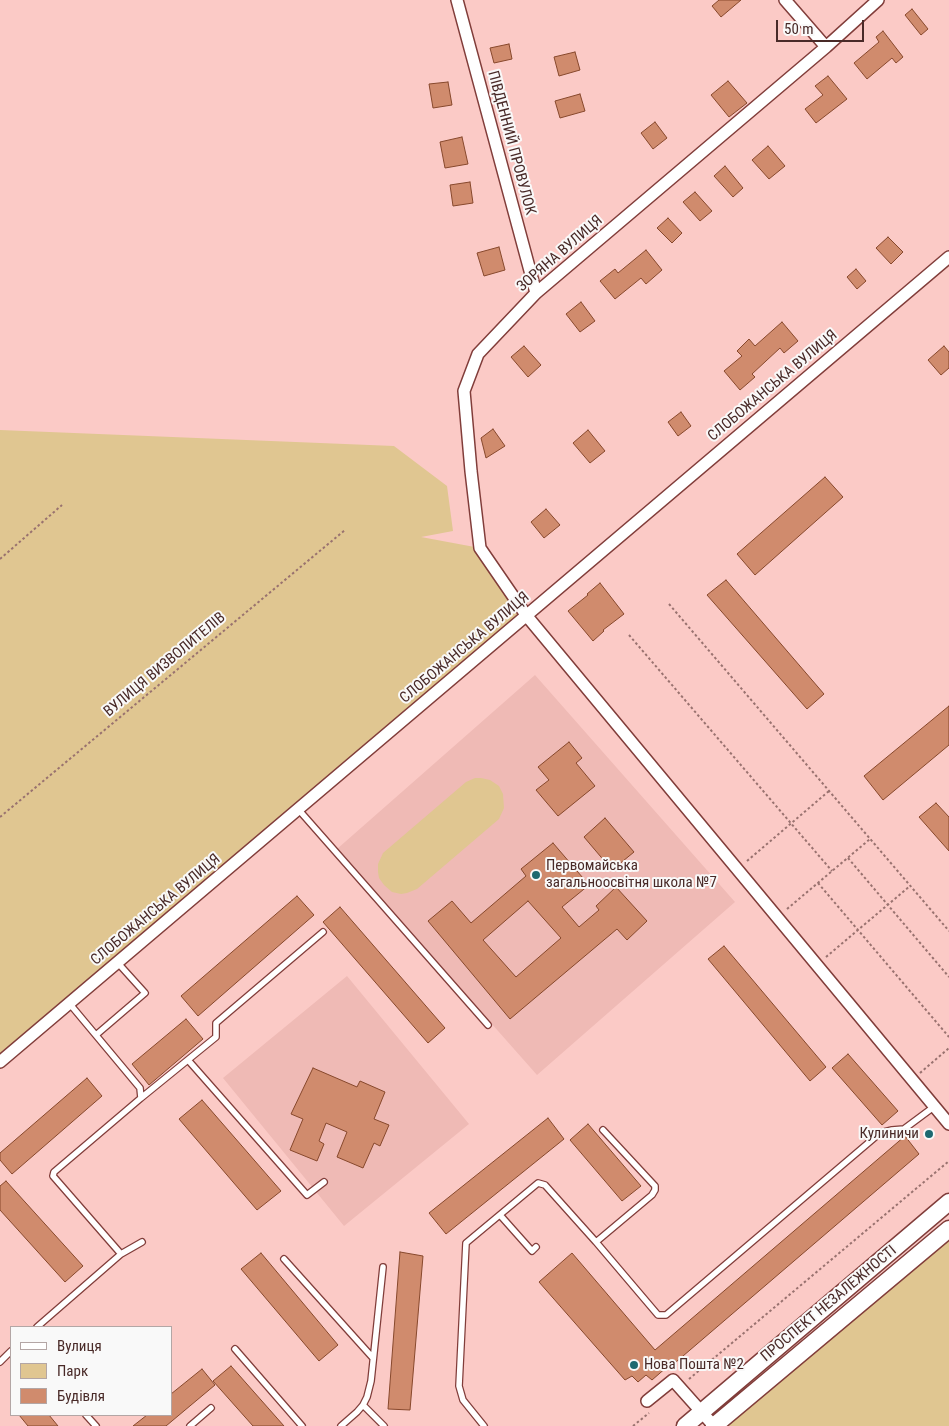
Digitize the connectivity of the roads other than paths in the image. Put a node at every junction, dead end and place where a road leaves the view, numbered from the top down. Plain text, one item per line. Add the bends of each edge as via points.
1 (457, 0) edge
2 (785, 0) edge
3 (878, 0) edge
4 (826, 47) junction
5 (949, 257) edge
6 (536, 293) junction
7 (526, 615) junction
8 (298, 809) junction
9 (323, 932) dead end
10 (117, 962) junction
11 (69, 1003) junction
12 (488, 1025) dead end
13 (96, 1035) junction
14 (188, 1060) junction
15 (0, 1062) edge
16 (141, 1098) junction
17 (935, 1106) junction
18 (949, 1124) edge
19 (603, 1130) dead end
20 (324, 1182) dead end
21 (949, 1202) edge
22 (500, 1215) junction
23 (949, 1229) edge
24 (142, 1242) dead end
25 (596, 1242) junction
26 (536, 1247) dead end
27 (121, 1254) junction
28 (284, 1259) dead end
29 (383, 1267) dead end
30 (39, 1326) edge
31 (235, 1349) dead end
32 (10, 1352) edge
33 (373, 1358) junction
34 (0, 1362) edge
35 (363, 1405) junction
36 (650, 1405) road end
37 (211, 1408) dead end
38 (702, 1412) junction
39 (87, 1416) edge
40 (96, 1426) edge
41 (190, 1426) edge
42 (302, 1426) edge
43 (341, 1426) edge
44 (384, 1426) edge
45 (484, 1426) edge
46 (685, 1426) edge
47 (714, 1426) edge

1 - 6 street, ПІВДЕННИЙ ПРОВУЛОК
2 - 4 street
3 - 4 street, ЗОРЯНА ВУЛИЦЯ
4 - 6 street, ЗОРЯНА ВУЛИЦЯ
5 - 7 street, СЛОБОЖАНСЬКА ВУЛИЦЯ
6 - 7 street, ЗОРЯНА ВУЛИЦЯ via 478,354 464,391 480,548
7 - 8 street, СЛОБОЖАНСЬКА ВУЛИЦЯ
7 - 17 street, ЗОРЯНА ВУЛИЦЯ
8 - 10 street, СЛОБОЖАНСЬКА ВУЛИЦЯ
8 - 12 lane
9 - 14 lane via 216,1023 216,1037
10 - 11 street, СЛОБОЖАНСЬКА ВУЛИЦЯ
10 - 13 lane via 145,993
11 - 13 lane
11 - 15 street, СЛОБОЖАНСЬКА ВУЛИЦЯ
13 - 16 lane via 140,1088
14 - 16 lane
14 - 20 lane via 307,1196
16 - 27 lane via 53,1176
17 - 18 street, ЗОРЯНА ВУЛИЦЯ
17 - 25 lane via 904,1130 880,1133 666,1315 658,1315
19 - 25 lane via 655,1186 655,1190
21 - 38 street, ПРОСПЕКТ НЕЗАЛЕЖНОСТІ
22 - 25 lane via 538,1183 545,1185
22 - 26 lane via 532,1251
22 - 45 lane via 466,1243 458,1386 463,1400
23 - 47 street, ПРОСПЕКТ НЕЗАЛЕЖНОСТІ
24 - 27 lane
27 - 30 lane
28 - 33 lane
29 - 33 lane
31 - 42 lane
32 - 34 lane
33 - 35 lane via 371,1381
35 - 43 lane
35 - 44 lane
36 - 38 street via 673,1380
37 - 41 lane
38 - 46 street, ПРОСПЕКТ НЕЗАЛЕЖНОСТІ
38 - 47 street
39 - 40 lane

